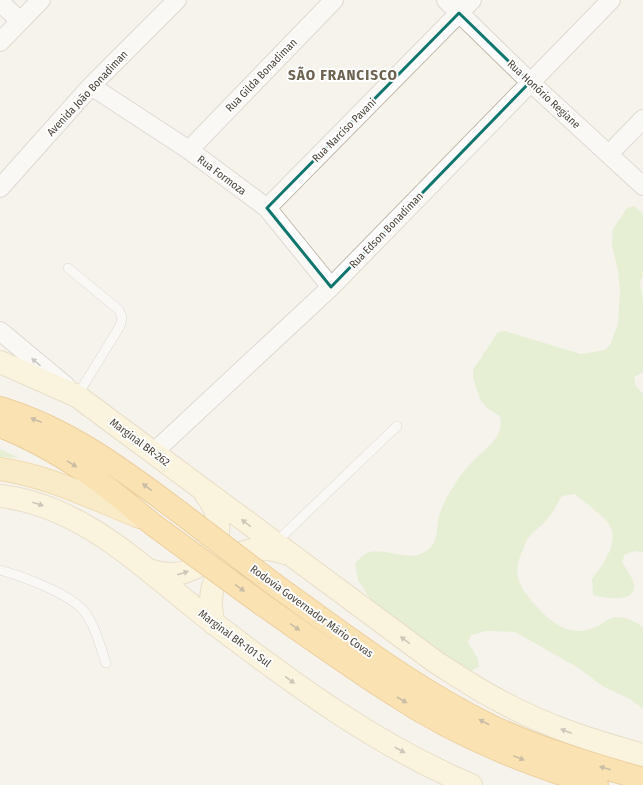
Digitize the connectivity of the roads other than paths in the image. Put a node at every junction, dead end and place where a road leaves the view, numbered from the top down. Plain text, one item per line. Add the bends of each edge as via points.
1 (41, 0) edge
2 (177, 0) edge
3 (334, 0) edge
4 (446, 0) edge
5 (472, 0) edge
6 (611, 0) edge
7 (0, 2) edge
8 (459, 13) junction
9 (20, 21) junction
10 (0, 42) edge
11 (530, 82) junction
12 (91, 86) junction
13 (643, 119) edge
14 (189, 150) junction
15 (609, 154) junction
16 (643, 186) edge
17 (0, 188) edge
18 (266, 208) junction
19 (68, 268) dead end
20 (331, 287) junction
21 (0, 331) edge
22 (3, 360) edge
23 (77, 396) junction
24 (0, 408) edge
25 (0, 426) edge
26 (397, 426) dead end
27 (154, 452) junction
28 (0, 469) edge
29 (202, 490) junction
30 (0, 496) edge
31 (144, 518) junction
32 (281, 549) junction
33 (146, 569) junction
34 (0, 570) edge
35 (214, 624) junction
36 (106, 663) dead end
37 (643, 755) edge
38 (643, 779) edge
39 (470, 785) edge
40 (597, 785) edge

1 - 9 street
2 - 12 street, Avenida João Bonadiman
3 - 14 street, Rua Gilda Bonadiman
4 - 8 street, Rua Honório Regiane
5 - 8 street, Rua Narciso Pavani
6 - 11 street, Rua Edson Bonadiman
7 - 9 street
8 - 11 street, Rua Honório Regiane
8 - 18 street, Rua Narciso Pavani
9 - 10 street
11 - 15 street, Rua Honório Regiane
11 - 20 street, Rua Edson Bonadiman
12 - 14 street, Rua Formoza
12 - 17 street, Avenida João Bonadiman
13 - 15 street
14 - 18 street, Rua Formoza
15 - 16 street, Rua Honório Regiane
18 - 20 street, Rua Formoza
19 - 23 lane via 119,310 122,318 120,326
20 - 27 street, Rua Edson Bonadiman
23 -> 21 street
22 - 23 main road, Marginal BR-262
23 - 27 main road, Marginal BR-262
38 -> 24 highway, Rodovia Governador Mário Covas, bridge via 572,759 492,726 442,700 403,676 275,585 130,475 78,441 39,421
25 -> 31 highway, Rodovia Governador Mário Covas via 47,448 94,478
26 - 32 lane
27 - 29 main road, Marginal BR-262
28 - 31 main road via 23,472 49,480
32 -> 29 main road
33 -> 29 main road via 160,575 176,575 191,571 204,561 214,548 218,534 218,518 213,502
30 -> 33 main road, Marginal BR-101 Sul via 20,498 53,508 99,533
31 -> 40 highway, Rodovia Governador Mário Covas, bridge via 393,695 478,742 558,774
32 - 35 main road via 258,548 243,552 230,560 219,572 212,586 210,598
37 -> 32 main road via 551,726 500,701 437,663
33 - 35 main road, Marginal BR-101 Sul
34 - 36 lane via 66,596 82,610 94,628
35 -> 39 main road, Marginal BR-101 Sul via 295,684 370,733

